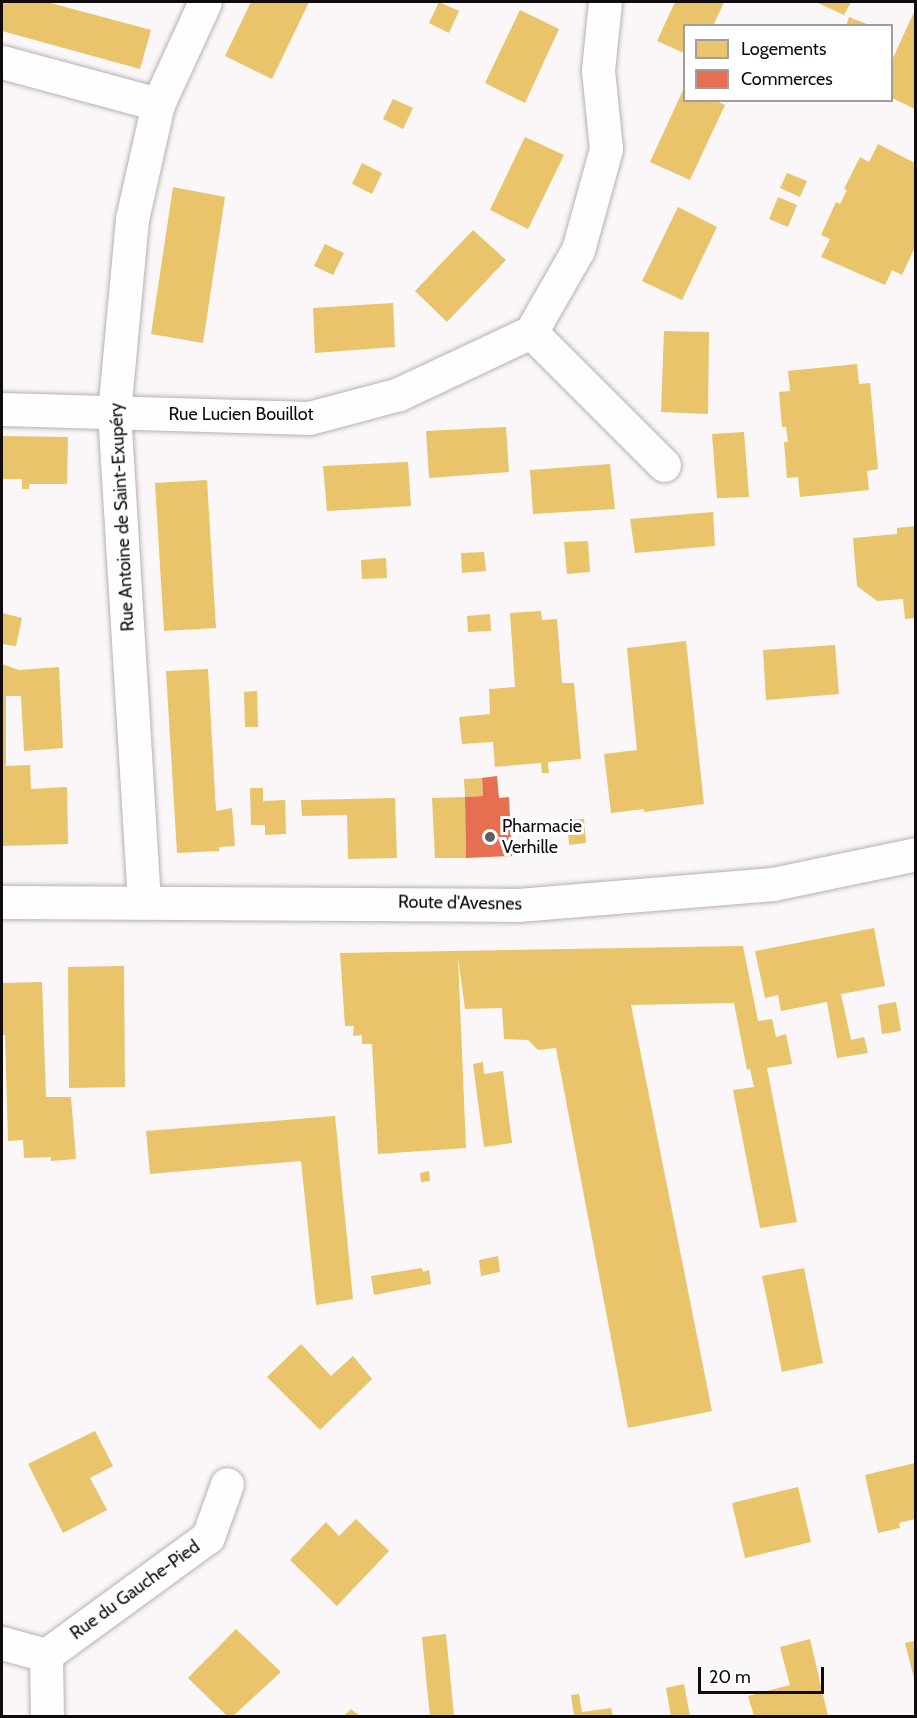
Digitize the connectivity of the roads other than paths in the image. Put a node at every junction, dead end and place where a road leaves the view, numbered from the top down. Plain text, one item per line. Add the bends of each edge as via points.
1 (205, 2) edge
2 (605, 2) edge
3 (2, 62) edge
4 (158, 104) junction
5 (531, 332) junction
6 (2, 409) edge
7 (114, 413) junction
8 (664, 465) dead end
9 (915, 854) edge
10 (2, 902) edge
11 (144, 902) junction
12 (227, 1484) dead end
13 (2, 1643) edge
14 (46, 1655) junction
15 (47, 1716) edge

1 - 4 street, Rue Antoine de Saint-Exupéry
2 - 5 street via 598,70 606,149 578,250
3 - 4 street
4 - 7 street, Rue Antoine de Saint-Exupéry via 132,219
5 - 7 street, Rue Lucien Bouillot via 399,394 309,418
5 - 8 street
6 - 7 street, Rue Lucien Bouillot
7 - 11 street, Rue Antoine de Saint-Exupéry
9 - 11 street, Route d'Avesnes via 773,884 518,905
10 - 11 street, Route d'Avesnes
12 - 14 street, Rue du Gauche-Pied via 208,1537
13 - 14 street
14 - 15 street

